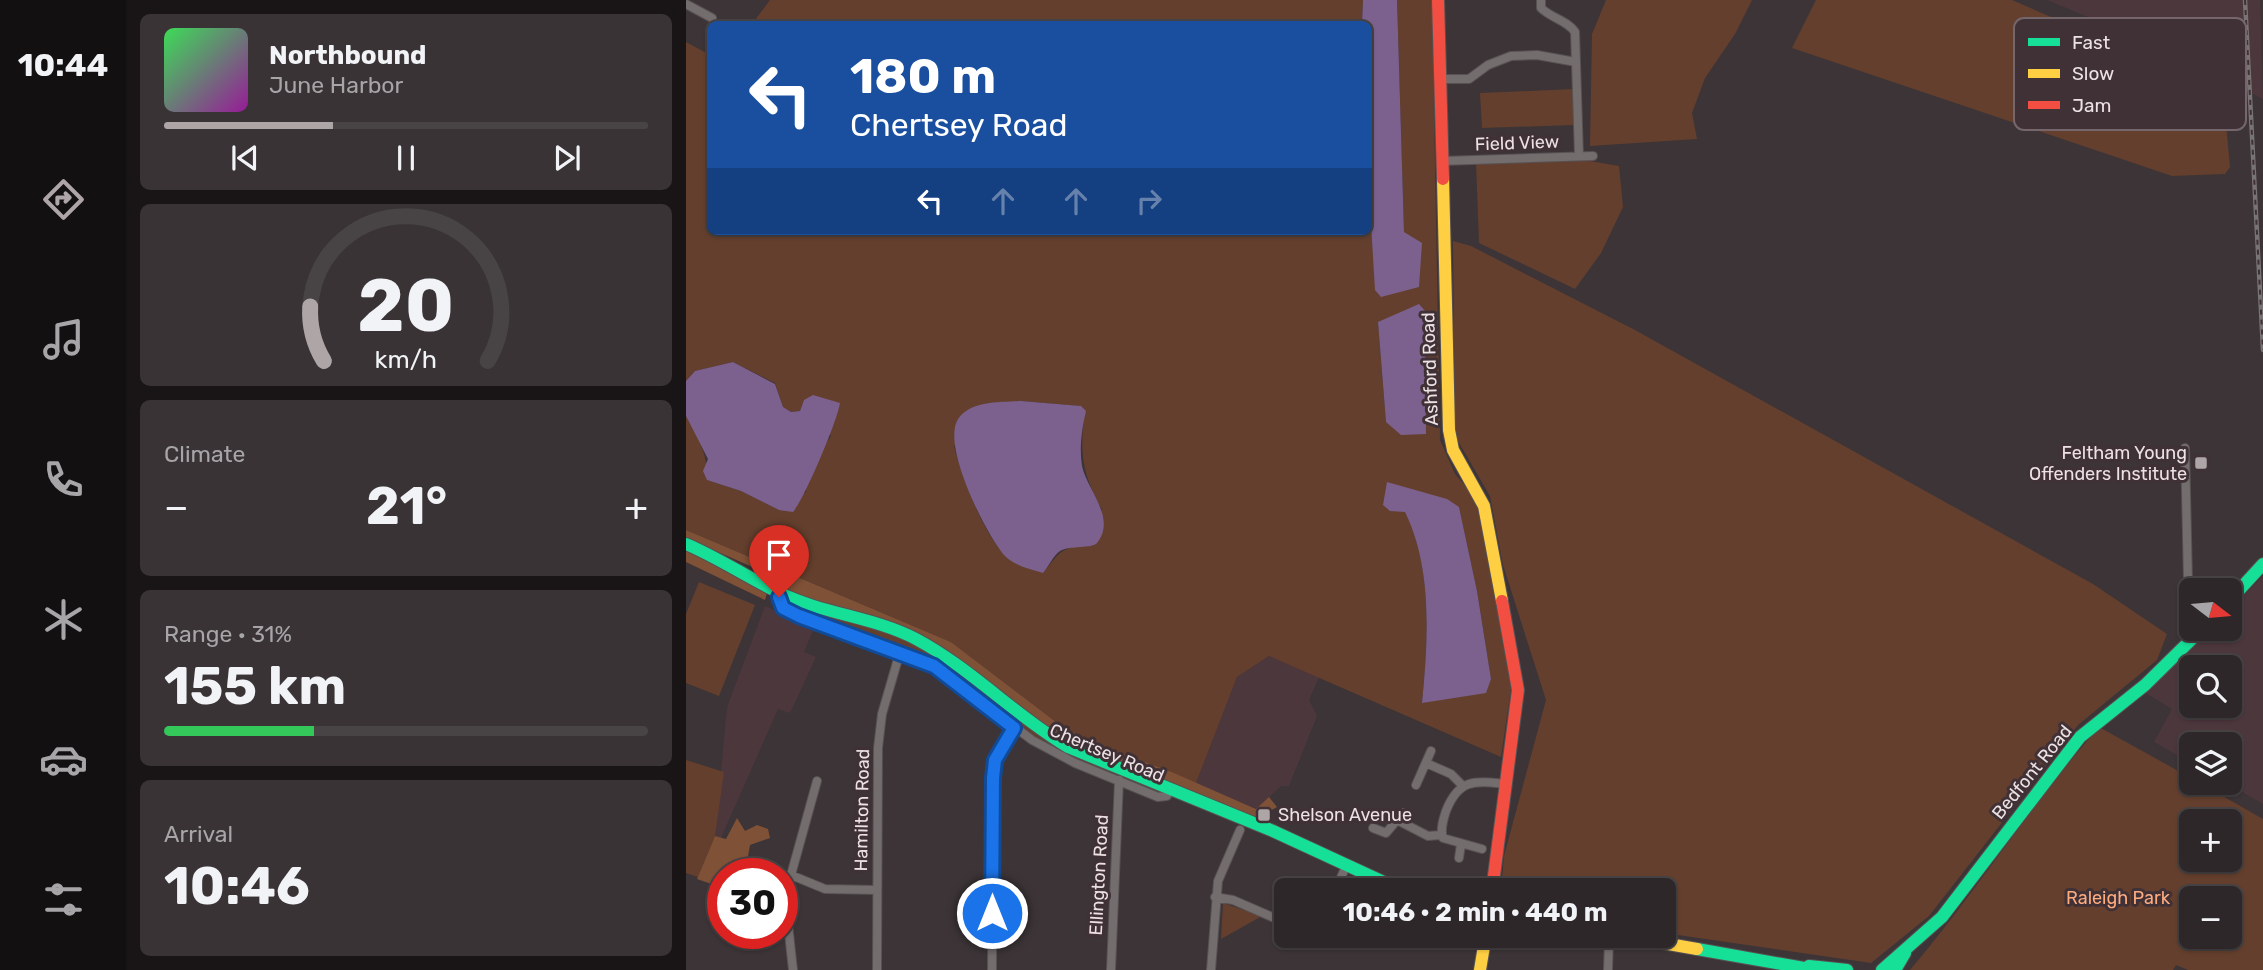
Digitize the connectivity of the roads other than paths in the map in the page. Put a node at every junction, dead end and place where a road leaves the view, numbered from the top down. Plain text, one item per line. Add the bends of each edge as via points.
1 (1438, 0) edge
2 (687, 2) edge
3 (1541, 4) edge
4 (1531, 10) dead end
5 (712, 18) dead end
6 (1576, 62) junction
7 (1440, 79) junction
8 (1580, 156) junction
9 (1593, 156) dead end
10 (1442, 161) junction
11 (2185, 448) dead end
12 (686, 544) edge
13 (2260, 568) edge
14 (2188, 578) edge
15 (2242, 587) edge
16 (781, 594) junction
17 (2190, 641) edge
18 (900, 652) junction
19 (1014, 728) junction
20 (1431, 751) dead end
21 (1426, 764) junction
22 (1119, 780) junction
23 (818, 781) dead end
24 (1506, 784) junction
25 (1416, 785) dead end
26 (1463, 786) junction
27 (1170, 789) junction
28 (1373, 828) dead end
29 (1240, 830) dead end
30 (1441, 835) junction
31 (1461, 844) junction
32 (1482, 849) dead end
33 (796, 858) edge
34 (1459, 858) dead end
35 (1347, 864) junction
36 (798, 878) edge
37 (1341, 878) edge
38 (1376, 878) edge
39 (1494, 878) edge
40 (877, 890) junction
41 (1215, 897) junction
42 (1274, 918) edge
43 (1676, 945) edge
44 (1483, 948) edge
45 (1609, 948) edge
46 (791, 949) edge
47 (1905, 953) junction
48 (1772, 965) edge
49 (1802, 966) junction
50 (793, 970) edge
51 (877, 970) edge
52 (992, 970) edge
53 (1111, 970) edge
54 (1211, 970) edge
55 (1480, 970) edge
56 (1608, 970) edge
57 (1815, 970) edge
58 (1847, 970) edge
59 (1882, 970) edge
60 (1895, 970) edge

1 - 7 main road, Ashford Road
2 - 5 street
3 - 4 street
3 - 6 street via 1548,16 1573,28
6 - 7 street via 1511,56 1469,79
6 - 8 street
7 - 10 main road, Ashford Road
8 - 9 street, Field View
8 - 10 street, Field View
10 - 24 main road, Ashford Road via 1448,430 1453,450 1484,506 1518,690
11 - 14 street
12 - 16 main road, Chertsey Road
13 - 15 main road
16 - 18 street, Chertsey Road via 783,608 799,616
16 - 27 main road, Chertsey Road via 914,638 965,668 1056,741
17 - 47 main road, Bedfont Road via 2145,685 2080,737 1942,917
18 - 19 street, Chertsey Road via 945,674
18 - 40 street, Hamilton Road via 882,714 878,748
19 - 22 street, Chertsey Road via 1076,763
19 - 52 street via 995,760 993,778
20 - 21 street
21 - 25 street
21 - 26 street via 1451,774
22 - 27 street, Chertsey Road via 1158,797 1167,796
22 - 53 street, Ellington Road
23 - 33 street
24 - 26 street
24 - 39 main road, Ashford Road
26 - 30 street via 1450,802
27 - 35 main road, Chertsey Road
28 - 30 street via 1386,833 1401,817 1428,836
29 - 41 street
30 - 31 street
31 - 32 street
31 - 34 street
35 - 37 street
35 - 38 main road, Chertsey Road
36 - 40 street via 825,888
40 - 51 street, Hamilton Road
41 - 42 street
41 - 54 street
43 - 48 main road
44 - 55 main road
45 - 56 street
46 - 50 street
47 - 59 main road, Bedfont Road
47 - 60 main road, Bedfont Road
48 - 49 main road
49 - 57 main road
49 - 58 main road

